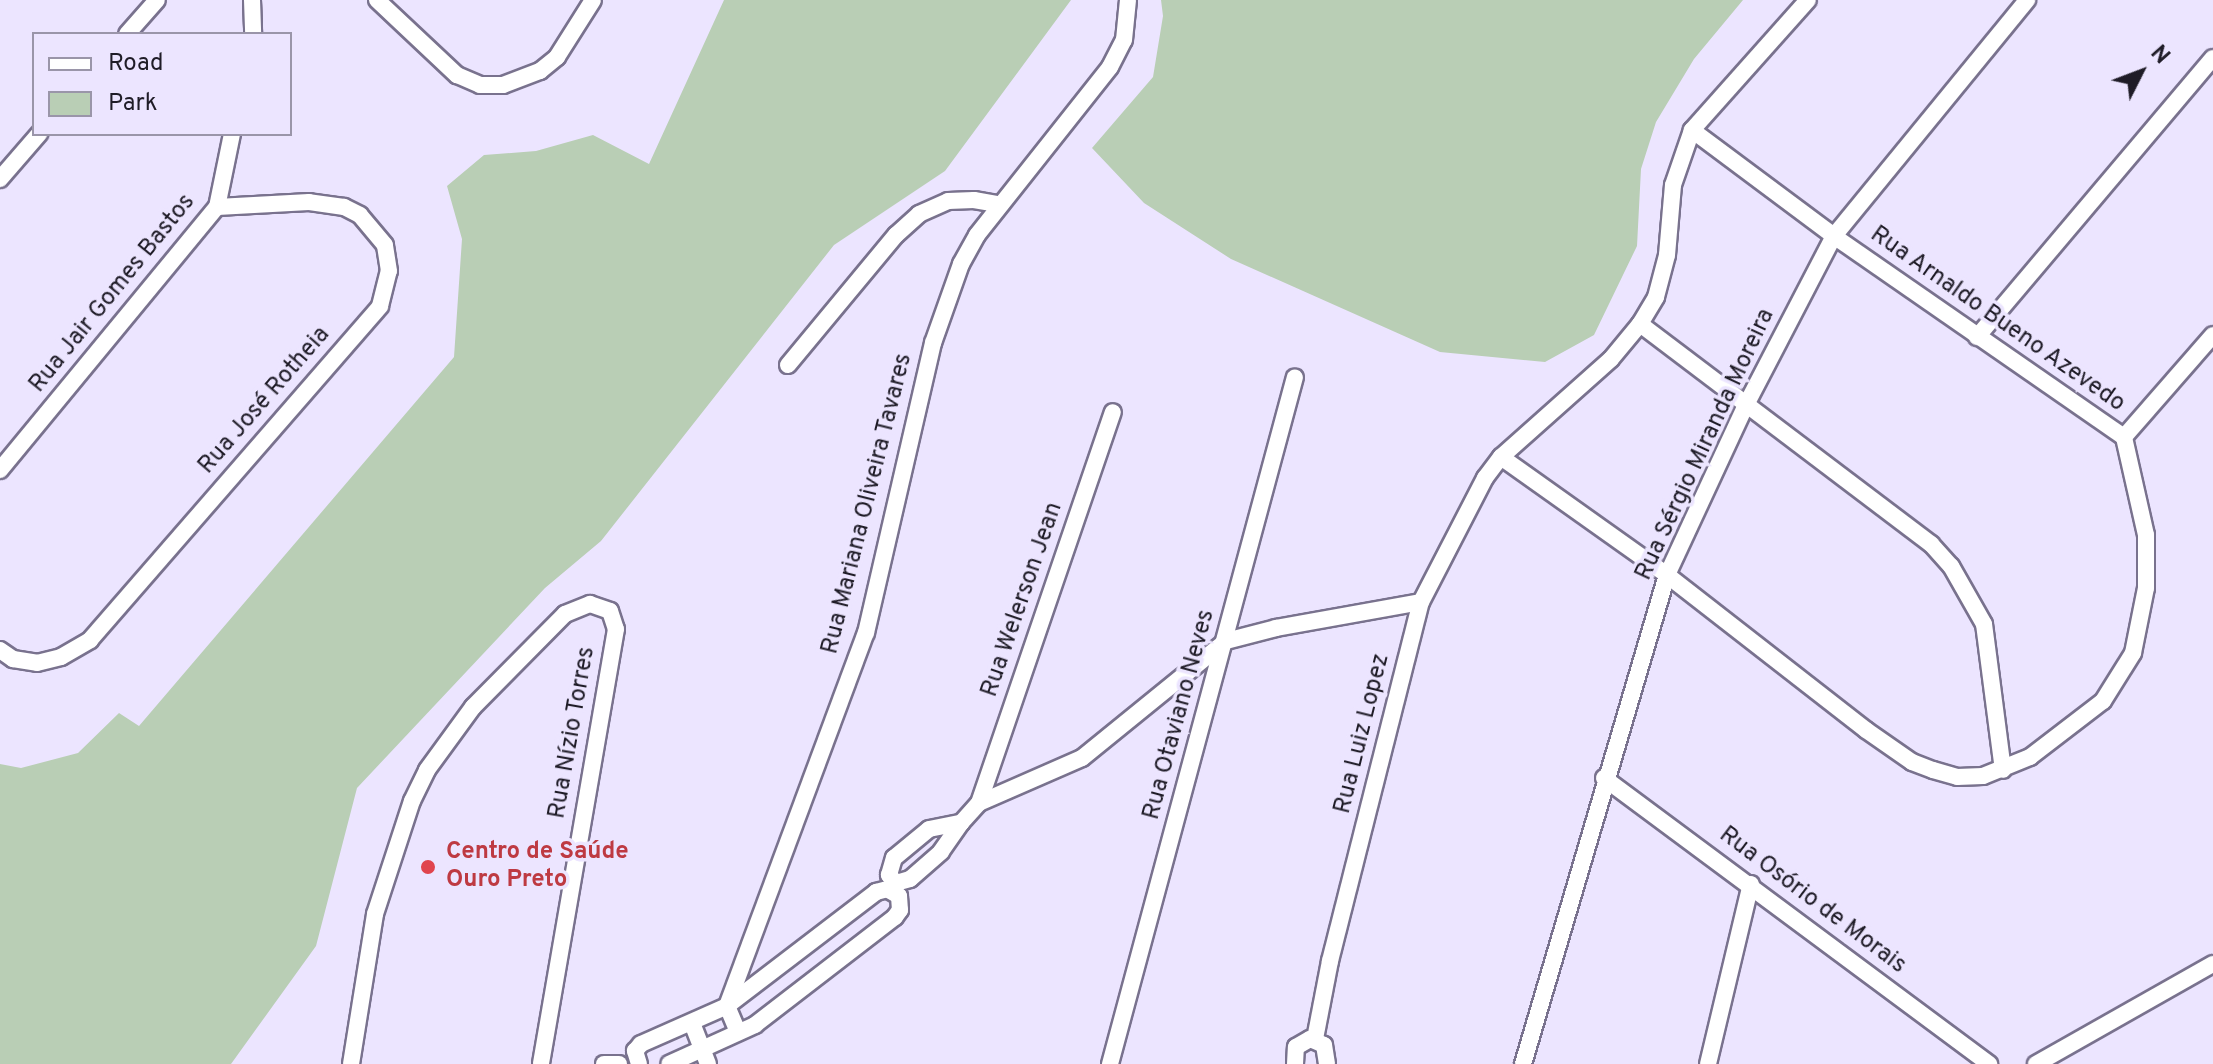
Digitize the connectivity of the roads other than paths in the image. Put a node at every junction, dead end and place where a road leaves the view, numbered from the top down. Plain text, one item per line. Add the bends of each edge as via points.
1 (157, 0) edge
2 (252, 0) edge
3 (377, 0) edge
4 (593, 0) edge
5 (1128, 0) edge
6 (1808, 0) edge
7 (2027, 0) edge
8 (129, 32) edge
9 (253, 32) edge
10 (2213, 58) edge
11 (1692, 130) junction
12 (37, 136) edge
13 (232, 136) edge
14 (0, 179) edge
15 (1001, 205) junction
16 (217, 207) junction
17 (1834, 236) junction
18 (1640, 324) junction
19 (2213, 335) edge
20 (1977, 337) junction
21 (788, 365) dead end
22 (1295, 377) dead end
23 (1747, 403) junction
24 (1113, 412) dead end
25 (2124, 437) junction
26 (1501, 457) junction
27 (0, 470) edge
28 (1667, 575) junction
29 (1421, 602) junction
30 (1226, 641) junction
31 (0, 650) edge
32 (2003, 770) junction
33 (1604, 778) junction
34 (979, 803) junction
35 (961, 823) dead end
36 (1751, 884) junction
37 (2213, 964) edge
38 (727, 1006) junction
39 (692, 1023) junction
40 (738, 1032) junction
41 (1315, 1039) junction
42 (706, 1056) edge
43 (351, 1064) edge
44 (541, 1064) edge
45 (604, 1064) edge
46 (619, 1064) edge
47 (639, 1064) edge
48 (669, 1064) edge
49 (1110, 1064) edge
50 (1295, 1064) edge
51 (1327, 1064) edge
52 (1523, 1064) edge
53 (1708, 1064) edge
54 (1989, 1064) edge
55 (2036, 1064) edge

1 - 8 street
2 - 9 street
3 - 4 street via 457,75 480,85 503,85 540,71 557,57
5 - 15 street, Rua Mariana Oliveira Tavares via 1124,40 1110,67
6 - 11 street
7 - 17 street, Rua Sérgio Miranda Moreira
10 - 20 street
11 - 17 street, Rua Arnaldo Bueno Azevedo
11 - 18 street, Rua Luiz Lopez via 1673,185 1667,255 1656,297
12 - 14 street
13 - 16 street, Rua Jair Gomes Bastos
15 - 21 street via 948,201 919,214
15 - 38 street, Rua Mariana Oliveira Tavares via 961,264 933,343 866,633
16 - 27 street, Rua Jair Gomes Bastos
16 - 31 street, Rua José Rotheia via 309,202 360,215 385,245 389,271 380,306 90,640 61,657 37,663 13,659
17 - 20 street, Rua Arnaldo Bueno Azevedo
17 - 23 street, Rua Sérgio Miranda Moreira
18 - 23 street
18 - 26 street, Rua Luiz Lopez via 1611,359
19 - 25 street
20 - 25 street, Rua Arnaldo Bueno Azevedo
22 - 30 street, Rua Otaviano Neves
23 - 28 street, Rua Sérgio Miranda Moreira
23 - 32 street via 1931,544 1966,586 1984,624
24 - 34 street, Rua Welerson Jean
25 - 32 street, Rua Arnaldo Bueno Azevedo via 2146,535 2146,588 2133,653 2103,701 2030,757
26 - 28 street, Rua Arnaldo Bueno Azevedo
26 - 29 street, Rua Luiz Lopez
28 - 32 street, Rua Arnaldo Bueno Azevedo via 1912,762 1957,777
28 - 33 street, Rua Sérgio Miranda Moreira
29 - 30 street
29 - 41 street, Rua Luiz Lopez
30 - 34 street via 1082,758
30 - 49 street, Rua Otaviano Neves
33 - 36 street, Rua Osório de Morais
33 - 52 street, Rua Sérgio Miranda Moreira
34 - 35 street
36 - 53 street
36 - 54 street, Rua Osório de Morais
37 - 55 street
38 - 39 street
38 - 40 street
38 - 40 street via 876,892 887,889 899,896 895,917 755,1025
39 - 42 street
39 - 47 street via 641,1044 635,1051
40 - 42 street
41 - 50 street via 1296,1047
41 - 51 street via 1327,1050
42 - 48 street
43 - 44 street, Rua Nízio Torres via 375,914 427,770 473,707 565,614 578,607 602,606 615,618 616,629
45 - 46 street

